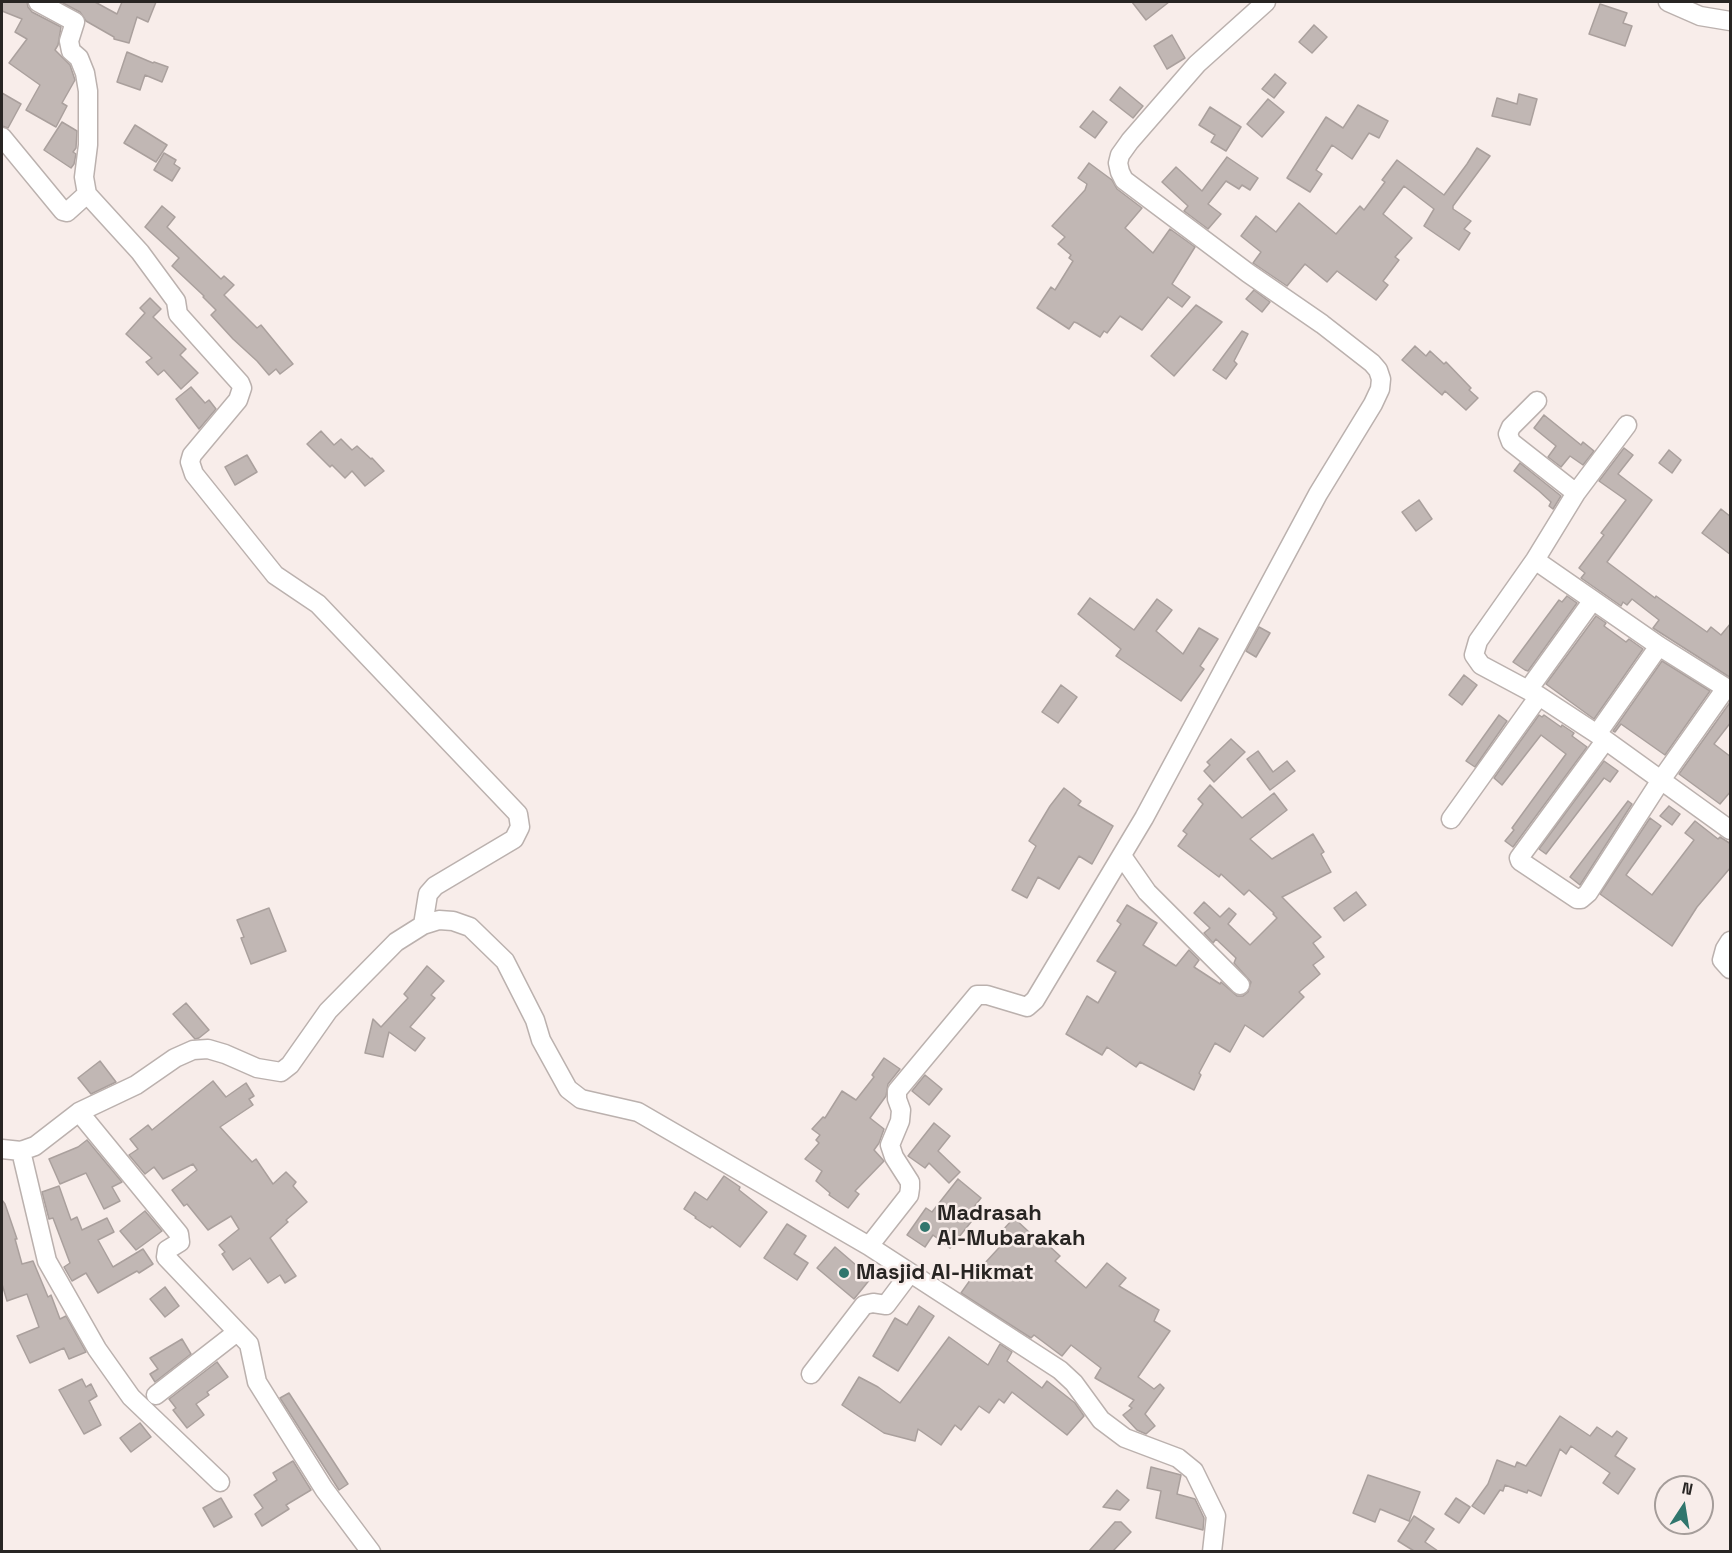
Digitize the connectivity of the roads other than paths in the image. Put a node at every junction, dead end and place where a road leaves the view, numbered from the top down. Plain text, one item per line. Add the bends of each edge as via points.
1 (38, 2) edge
2 (1266, 2) edge
3 (1668, 2) edge
4 (1731, 21) edge
5 (2, 137) edge
6 (87, 194) junction
7 (1537, 401) dead end
8 (1627, 425) dead end
9 (1576, 493) junction
10 (1535, 560) junction
11 (1593, 600) junction
12 (1659, 646) junction
13 (1728, 685) edge
14 (1534, 693) junction
15 (1601, 737) junction
16 (1661, 780) junction
17 (1451, 819) dead end
18 (1728, 820) edge
19 (1122, 856) junction
20 (423, 925) junction
21 (1731, 940) edge
22 (1731, 969) edge
23 (1240, 985) dead end
24 (79, 1112) junction
25 (2, 1149) edge
26 (21, 1151) junction
27 (869, 1246) junction
28 (910, 1273) junction
29 (237, 1332) junction
30 (811, 1374) dead end
31 (156, 1395) dead end
32 (220, 1482) dead end
33 (371, 1551) edge
34 (1212, 1551) edge

1 - 6 street via 75,22 69,41 71,51 80,58 88,91 88,162 84,177
2 - 19 street via 1197,64 1130,141 1120,155 1120,172 1124,180 1372,363 1381,379 1380,389 1318,494
3 - 4 street via 1700,16
5 - 6 street via 63,211 67,212
6 - 20 street via 140,252 176,301 178,315 242,388 238,400 192,455 194,474 275,575 318,604 518,814 520,827 514,839 428,894
7 - 9 street via 1511,427 1511,442
8 - 9 street
9 - 10 street
10 - 11 street
10 - 14 street via 1478,641 1474,655 1481,665
11 - 12 street
11 - 14 street
12 - 13 street
12 - 15 street
13 - 16 street
14 - 15 street
14 - 17 street
15 - 16 street
15 - 16 street via 1520,861 1581,899 1588,894
16 - 18 street
19 - 23 street via 1147,892
19 - 27 street via 1031,1005 977,995 897,1091 900,1121 890,1145 910,1182 909,1194
20 - 24 street via 396,942 328,1011 290,1065 280,1072 257,1068 208,1049 193,1050 174,1058 136,1085
20 - 27 street via 439,920 470,927 506,961 568,1089 581,1098 638,1112
21 - 22 street via 1722,960
24 - 26 street via 35,1146
24 - 29 street via 179,1234 180,1242 167,1250 166,1257
25 - 26 street
26 - 32 street via 48,1261 97,1349 131,1397
27 - 28 street
28 - 30 street via 886,1305 864,1305
28 - 34 street via 1060,1371 1074,1383 1101,1420 1125,1438 1178,1458 1194,1471 1216,1516
29 - 31 street
29 - 33 street via 251,1348 257,1382 324,1489

